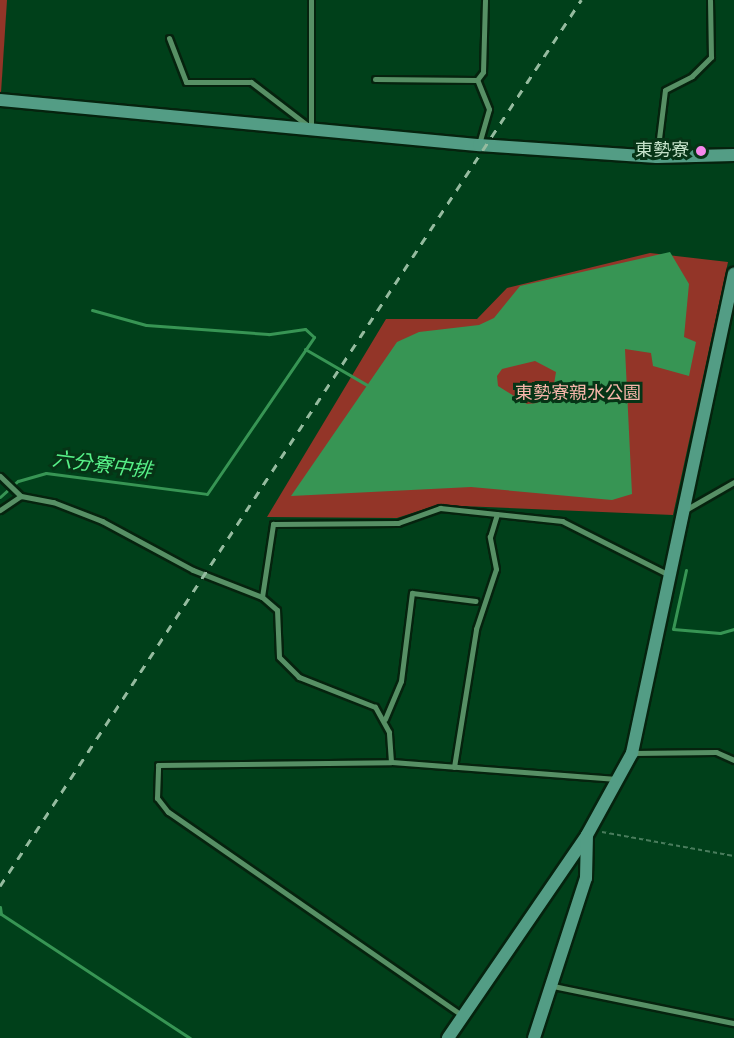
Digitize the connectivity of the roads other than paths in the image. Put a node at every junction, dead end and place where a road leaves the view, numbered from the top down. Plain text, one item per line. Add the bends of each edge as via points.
1 (311, 0) edge
2 (485, 0) edge
3 (710, 0) edge
4 (169, 38) dead end
5 (375, 79) dead end
6 (477, 80) junction
7 (0, 100) edge
8 (311, 128) junction
9 (479, 145) junction
10 (734, 155) edge
11 (657, 157) junction
12 (734, 274) edge
13 (0, 476) edge
14 (734, 482) edge
15 (20, 494) junction
16 (0, 510) edge
17 (682, 511) junction
18 (497, 514) junction
19 (669, 575) junction
20 (262, 597) junction
21 (476, 601) dead end
22 (385, 719) junction
23 (632, 753) junction
24 (734, 760) edge
25 (391, 762) junction
26 (454, 767) junction
27 (619, 780) junction
28 (586, 835) junction
29 (553, 986) junction
30 (463, 1016) junction
31 (734, 1023) edge
32 (448, 1038) edge
33 (534, 1038) edge

1 - 8 lane
2 - 6 lane via 483,72
3 - 11 lane via 711,57 692,76 665,90
4 - 8 lane via 186,82 251,82
5 - 6 lane
6 - 9 lane via 489,109
7 - 8 street
8 - 9 street
9 - 11 street
10 - 11 street
12 - 17 street
13 - 15 lane
14 - 17 lane
15 - 16 lane
15 - 20 lane via 102,520 193,570
17 - 19 street
18 - 19 lane via 562,521
18 - 20 lane via 433,508 398,523 273,524
18 - 26 lane via 490,537 496,569 476,629
19 - 23 street
20 - 22 lane via 277,610 283,664 299,677 375,707
21 - 22 lane via 412,593 401,681
22 - 25 lane
23 - 24 lane via 716,752
23 - 27 street
25 - 26 lane
25 - 30 lane via 158,765 157,798 168,812
26 - 27 lane
27 - 28 street
28 - 29 street via 586,878
28 - 30 street
29 - 31 lane
29 - 33 street
30 - 32 street

